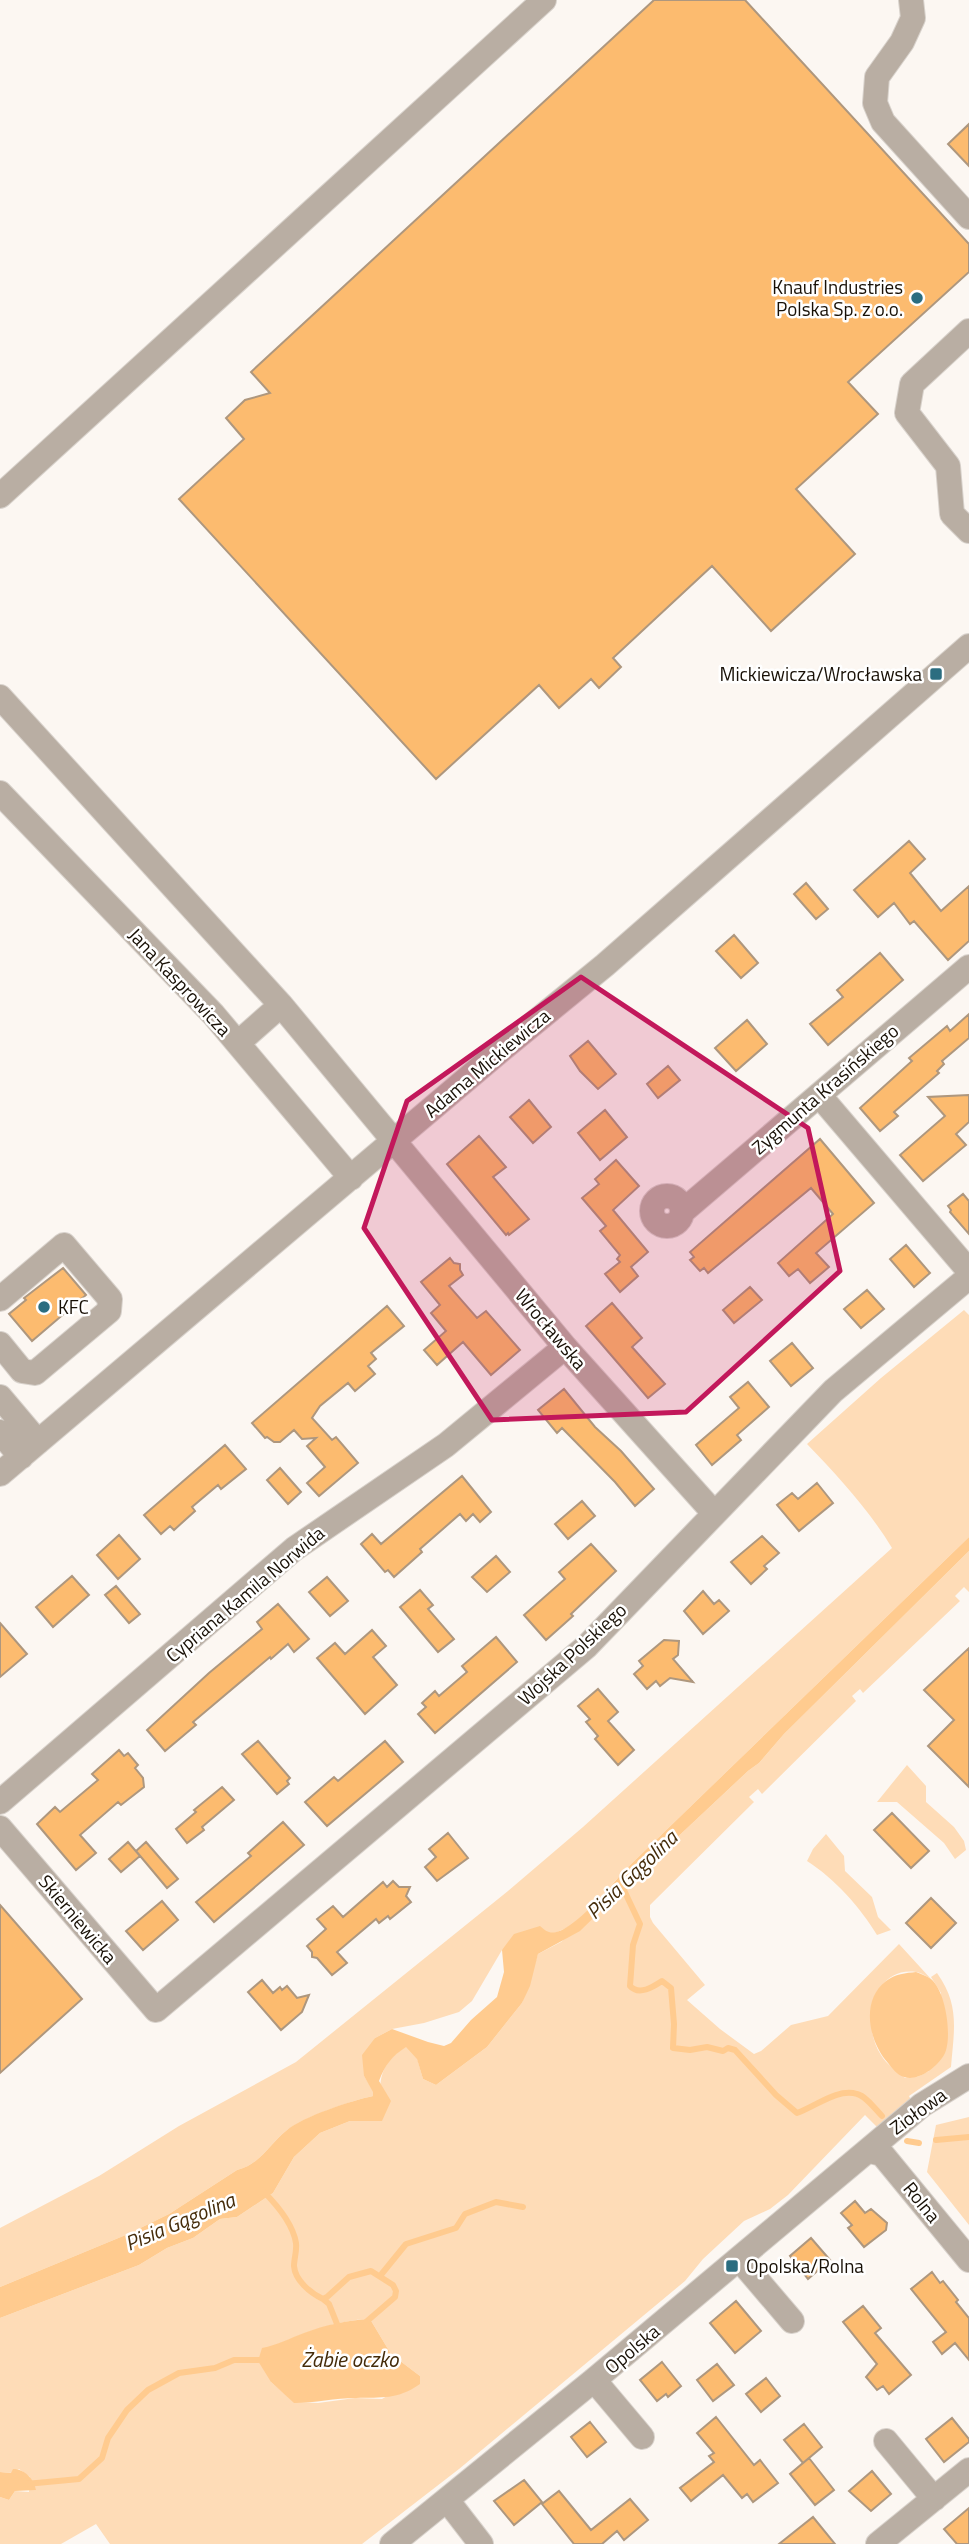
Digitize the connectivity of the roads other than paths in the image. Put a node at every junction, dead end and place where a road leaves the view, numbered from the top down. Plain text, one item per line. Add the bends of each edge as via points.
1 (544, 0) edge
2 (911, 0) edge
3 (969, 217) edge
4 (969, 331) edge
5 (0, 496) edge
6 (969, 531) edge
7 (969, 646) edge
8 (0, 697) edge
9 (0, 793) edge
10 (969, 967) edge
11 (281, 1005) junction
12 (237, 1043) junction
13 (818, 1096) junction
14 (394, 1141) junction
15 (351, 1178) junction
16 (682, 1212) dead end
17 (969, 1271) edge
18 (969, 1277) edge
19 (0, 1299) edge
20 (0, 1344) edge
21 (565, 1347) junction
22 (0, 1398) edge
23 (0, 1432) edge
24 (29, 1449) junction
25 (0, 1474) edge
26 (714, 1513) junction
27 (0, 1802) edge
28 (0, 1828) edge
29 (156, 2010) joint
30 (969, 2076) edge
31 (877, 2143) junction
32 (740, 2260) junction
33 (969, 2260) edge
34 (792, 2321) dead end
35 (594, 2381) junction
36 (642, 2437) dead end
37 (886, 2441) dead end
38 (969, 2470) edge
39 (934, 2499) junction
40 (447, 2500) junction
41 (392, 2544) edge
42 (481, 2544) edge
43 (878, 2544) edge

1 - 5 street
2 - 3 street via 913,18 877,76 875,103 883,122
4 - 6 street via 912,384 906,413 948,466 952,514
7 - 14 street, Adama Mickiewicza via 605,965
8 - 11 street, Wrocławska
9 - 12 street, Jana Kasprowicza
10 - 13 street, Zygmunta Krasińskiego
11 - 12 street
11 - 14 street, Wrocławska
12 - 15 street, Jana Kasprowicza
13 - 16 street, Zygmunta Krasińskiego
13 - 17 street
14 - 15 street, Adama Mickiewicza
14 - 21 street, Wrocławska
15 - 24 street, Adama Mickiewicza
18 - 26 street, Wojska Polskiego via 833,1391
19 - 20 street via 64,1245 110,1299 109,1311 35,1374 22,1371
21 - 26 street, Wrocławska
21 - 27 street, Cypriana Kamila Norwida via 446,1445 294,1549
22 - 24 street
23 - 24 street
24 - 25 street, Adama Mickiewicza
26 - 29 street, Wojska Polskiego via 587,1646
28 - 29 street, Skierniewicka
30 - 31 street, Ziołowa via 922,2105
31 - 32 street, Opolska
31 - 33 street, Rolna
32 - 34 street
32 - 35 street, Opolska
35 - 36 street
35 - 40 street, Opolska
37 - 39 street
38 - 39 street
39 - 43 street
40 - 41 street, Opolska
40 - 42 street

